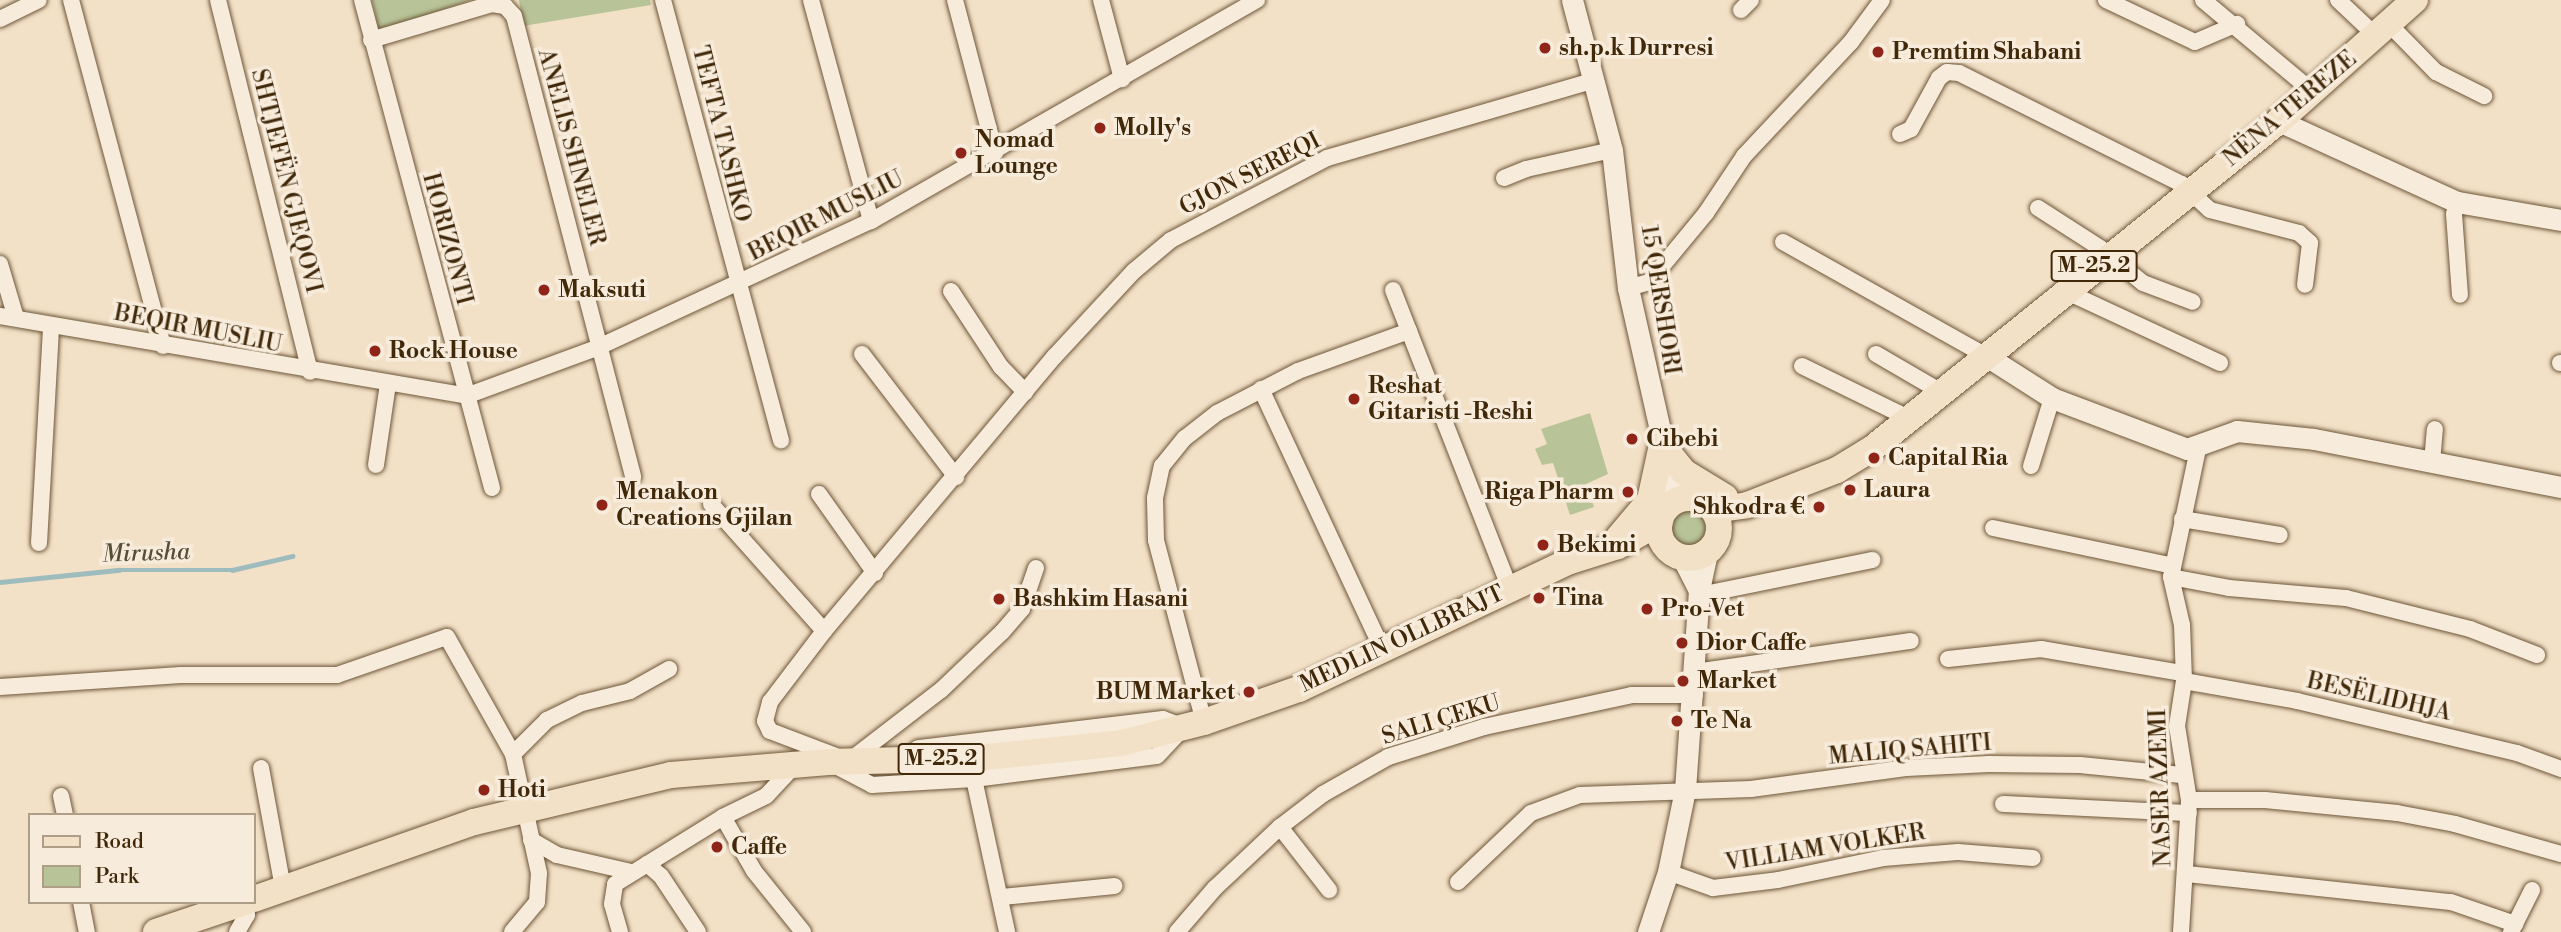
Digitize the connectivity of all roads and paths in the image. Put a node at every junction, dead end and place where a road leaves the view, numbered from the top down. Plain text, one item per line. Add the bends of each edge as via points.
1 (39, 0) edge
2 (71, 0) edge
3 (218, 0) edge
4 (362, 0) edge
5 (663, 0) edge
6 (811, 0) edge
7 (955, 0) edge
8 (1101, 0) edge
9 (1257, 0) edge
10 (1572, 0) edge
11 (1882, 0) edge
12 (2106, 0) edge
13 (2203, 0) edge
14 (2338, 0) edge
15 (2415, 0) edge
16 (0, 19) edge
17 (2237, 24) junction
18 (2382, 29) junction
19 (371, 40) junction
20 (1122, 79) junction
21 (1595, 80) junction
22 (2313, 92) junction
23 (2484, 96) dead end
24 (2280, 121) junction
25 (1900, 134) dead end
26 (1612, 150) junction
27 (995, 153) junction
28 (1504, 178) dead end
29 (2190, 192) junction
30 (2457, 202) junction
31 (2038, 208) dead end
32 (2561, 220) edge
33 (871, 221) junction
34 (1783, 242) dead end
35 (2108, 254) junction
36 (0, 264) edge
37 (2305, 285) dead end
38 (736, 286) junction
39 (1628, 288) junction
40 (1393, 290) dead end
41 (951, 291) dead end
42 (2065, 291) junction
43 (2460, 295) dead end
44 (2193, 302) dead end
45 (8, 317) edge
46 (51, 325) junction
47 (1409, 331) junction
48 (163, 346) junction
49 (599, 347) junction
50 (862, 354) dead end
51 (1876, 354) dead end
52 (1988, 357) junction
53 (2220, 363) dead end
54 (1802, 366) dead end
55 (310, 373) junction
56 (388, 384) junction
57 (1261, 389) junction
58 (1025, 393) junction
59 (1943, 393) junction
60 (466, 396) junction
61 (2052, 398) junction
62 (1910, 419) junction
63 (2435, 429) dead end
64 (780, 440) dead end
65 (2197, 449) junction
66 (1664, 451) junction
67 (2432, 462) junction
68 (376, 465) dead end
69 (2031, 466) dead end
70 (633, 477) dead end
71 (956, 477) junction
72 (2561, 487) edge
73 (492, 488) dead end
74 (819, 494) dead end
75 (711, 503) dead end
76 (1751, 504) junction
77 (2182, 519) junction
78 (1993, 527) dead end
79 (1689, 528) junction
80 (2280, 535) dead end
81 (39, 543) dead end
82 (1613, 547) junction
83 (1872, 560) dead end
84 (1036, 568) dead end
85 (2172, 571) junction
86 (875, 573) junction
87 (1510, 589) junction
88 (1700, 592) junction
89 (824, 631) junction
90 (1911, 641) dead end
91 (1383, 651) junction
92 (2538, 656) dead end
93 (1948, 659) dead end
94 (670, 669) dead end
95 (1695, 672) junction
96 (2182, 677) junction
97 (0, 687) edge
98 (1695, 695) junction
99 (1194, 724) junction
100 (513, 754) junction
101 (846, 761) junction
102 (795, 765) junction
103 (261, 768) dead end
104 (2561, 769) edge
105 (2182, 775) junction
106 (974, 779) junction
107 (1685, 790) junction
108 (61, 796) dead end
109 (2003, 804) dead end
110 (2189, 806) junction
111 (523, 810) junction
112 (65, 813) edge
113 (723, 817) junction
114 (1280, 827) junction
115 (531, 841) junction
116 (2561, 854) edge
117 (2033, 858) dead end
118 (647, 864) junction
119 (631, 872) junction
120 (1668, 872) junction
121 (2187, 874) junction
122 (1458, 882) dead end
123 (1114, 886) dead end
124 (283, 888) junction
125 (1329, 890) dead end
126 (2532, 891) dead end
127 (1002, 897) junction
128 (256, 898) edge
129 (81, 904) edge
130 (241, 904) edge
131 (247, 904) edge
132 (2513, 928) edge
133 (1186, 929) edge
134 (87, 932) edge
135 (156, 932) edge
136 (237, 932) edge
137 (512, 932) edge
138 (621, 932) edge
139 (698, 932) edge
140 (803, 932) edge
141 (1007, 932) edge
142 (1648, 932) edge
143 (2181, 932) edge

1 - 16 street
2 - 48 street
3 - 55 street, SHTJEFËN GJEQOVI
4 - 19 street, HORIZONTI
5 - 38 street, TEFTA TASHKO
6 - 33 street
7 - 27 street
8 - 20 street
9 - 20 street, BEQIR MUSLIU
10 - 21 street, 15 QERSHORI
11 - 39 street via 1851,42 1744,156 1706,213 1649,282
12 - 17 street via 2195,42
13 - 17 street
14 - 18 street
15 - 18 main road, NËNA TEREZE / M-25.2
17 - 22 street
18 - 22 main road, NËNA TEREZE / M-25.2
18 - 23 street via 2436,72
19 - 49 street, ANELIS SHNELER via 492,4 505,6 513,16
19 - 60 street, HORIZONTI
20 - 27 street, BEQIR MUSLIU
21 - 26 street, 15 QERSHORI
21 - 58 street, GJON SEREQI via 1327,158 1242,200 1171,240 1134,271
22 - 24 main road, NËNA TEREZE / M-25.2
24 - 29 main road, NËNA TEREZE / M-25.2
24 - 30 street
25 - 29 street via 1911,129 1939,78 1953,71 2079,130
26 - 28 street
26 - 39 street, 15 QERSHORI
27 - 33 street, BEQIR MUSLIU
29 - 35 main road, NËNA TEREZE / M-25.2
29 - 37 street via 2210,210 2299,233 2310,243
30 - 32 street
30 - 43 street
31 - 35 street
33 - 38 street, BEQIR MUSLIU
34 - 52 street
35 - 42 main road, NËNA TEREZE / M-25.2
35 - 44 street via 2143,283
36 - 45 street
38 - 49 street, BEQIR MUSLIU
38 - 64 street, TEFTA TASHKO
39 - 66 street, 15 QERSHORI
40 - 47 street
41 - 58 street via 995,358
42 - 52 main road, NËNA TEREZE / M-25.2
42 - 53 street
45 - 46 street, BEQIR MUSLIU
46 - 48 street, BEQIR MUSLIU
46 - 81 street
47 - 57 street
47 - 87 street
48 - 55 street, BEQIR MUSLIU
49 - 60 street, BEQIR MUSLIU
49 - 70 street, ANELIS SHNELER
50 - 71 street
51 - 59 street
52 - 59 main road, NËNA TEREZE / M-25.2
52 - 61 street
54 - 62 street
55 - 56 street, BEQIR MUSLIU
56 - 60 street, BEQIR MUSLIU
56 - 68 street
57 - 91 street
57 - 99 street via 1185,438 1162,466 1155,498 1156,540
58 - 71 street, GJON SEREQI
59 - 62 main road, NËNA TEREZE / M-25.2
60 - 73 street, HORIZONTI
61 - 65 street via 2124,429
61 - 69 street
62 - 76 main road, NËNA TEREZE / M-25.2 via 1837,470
63 - 67 street
65 - 67 street via 2216,436 2237,431 2314,439
65 - 77 street, NASER AZEMI
66 - 76 main road via 1704,488
66 - 79 street, 15 QERSHORI
66 - 82 main road via 1650,500
67 - 72 street
71 - 86 street, GJON SEREQI
74 - 86 street
75 - 89 street
76 - 79 main road, NËNA TEREZE / M-25.2
77 - 80 street
77 - 85 street, NASER AZEMI
78 - 85 street
79 - 82 main road, MEDLIN OLLBRAJT / M-25.2
79 - 88 street, 15 QERSHORI
82 - 87 main road, MEDLIN OLLBRAJT / M-25.2
83 - 88 street
84 - 101 street via 1022,609 1002,632 941,690
85 - 92 street via 2229,588 2346,598 2470,629
85 - 96 street, NASER AZEMI via 2182,625
86 - 89 street, GJON SEREQI
87 - 91 main road, MEDLIN OLLBRAJT / M-25.2
88 - 95 street
89 - 101 street, GJON SEREQI via 770,702 765,721 779,738
90 - 95 street
91 - 99 main road, MEDLIN OLLBRAJT / M-25.2 via 1299,689
93 - 96 street, BESËLIDHJA via 2041,649
94 - 100 street via 630,691 582,703 547,720
95 - 98 street
96 - 104 street, BESËLIDHJA via 2517,753
96 - 105 street, NASER AZEMI via 2177,726
97 - 100 street via 181,675 337,675 447,637
98 - 107 street
98 - 114 street, SALI ÇEKU via 1632,695 1431,743 1388,757 1323,794
99 - 101 main road, MEDLIN OLLBRAJT / M-25.2 via 1121,743 1029,753
99 - 106 street, MEDLIN OLLBRAJT via 1157,756
100 - 111 street
101 - 102 main road, MEDLIN OLLBRAJT / M-25.2
101 - 106 street, MEDLIN OLLBRAJT via 872,785
102 - 111 main road, MEDLIN OLLBRAJT / M-25.2 via 671,775
102 - 113 street via 766,796
103 - 124 street
105 - 107 street, MALIQ SAHITI via 2080,765 1989,764 1906,768 1751,789
105 - 110 street, NASER AZEMI
106 - 127 street
107 - 120 street
107 - 122 street, MALIQ SAHITI via 1580,794 1546,805 1511,827
108 - 112 street
109 - 110 street
110 - 116 street via 2264,800 2397,813
110 - 121 street, NASER AZEMI
111 - 115 street
111 - 124 main road, MEDLIN OLLBRAJT / M-25.2 via 410,842
113 - 118 street
113 - 140 street via 754,871
114 - 125 street
114 - 133 street, SALI ÇEKU
115 - 119 street via 556,855
115 - 137 street via 539,873 537,902
117 - 120 street, VILLIAM VOLKER via 1958,852 1883,858 1713,888
118 - 119 street
118 - 139 street via 661,876
119 - 138 street via 615,884 612,904
120 - 142 street
121 - 132 street via 2451,902
121 - 143 street, NASER AZEMI
123 - 127 street
124 - 128 main road, MEDLIN OLLBRAJT / M-25.2
126 - 132 street
127 - 141 street
129 - 134 street
130 - 135 main road, MEDLIN OLLBRAJT / M-25.2
131 - 136 street via 247,915

